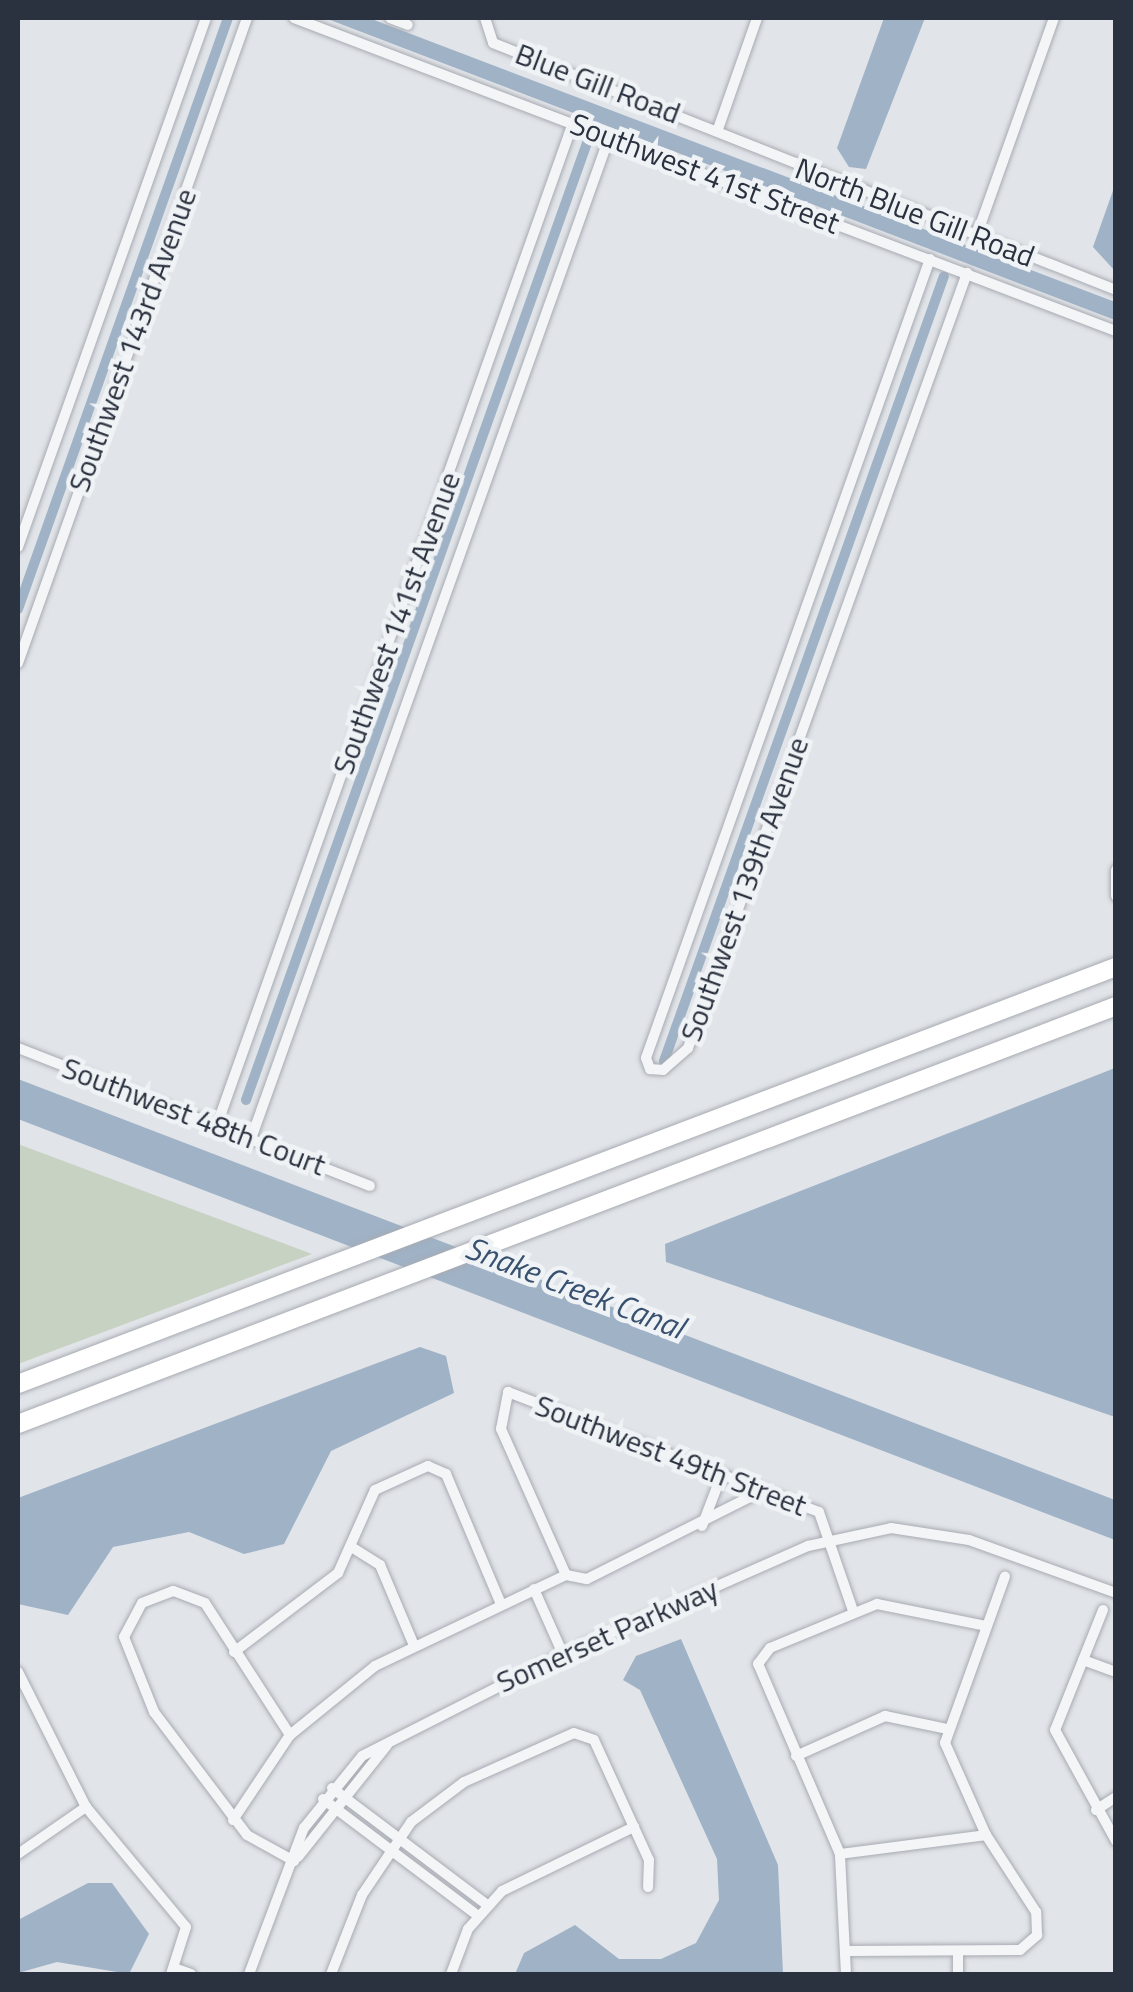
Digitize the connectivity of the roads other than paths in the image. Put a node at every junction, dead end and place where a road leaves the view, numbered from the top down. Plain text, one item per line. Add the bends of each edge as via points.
1 (206, 18) edge
2 (247, 18) edge
3 (294, 18) edge
4 (390, 18) edge
5 (758, 18) edge
6 (1054, 18) edge
7 (485, 23) edge
8 (408, 24) dead end
9 (573, 123) junction
10 (718, 129) junction
11 (609, 138) junction
12 (976, 236) junction
13 (930, 259) junction
14 (967, 274) junction
15 (1116, 290) edge
16 (1116, 331) edge
17 (18, 546) edge
18 (18, 663) edge
19 (1116, 870) edge
20 (1116, 896) edge
21 (1116, 967) edge
22 (1116, 1006) edge
23 (18, 1048) edge
24 (218, 1122) junction
25 (252, 1136) junction
26 (370, 1186) dead end
27 (18, 1384) edge
28 (18, 1424) edge
29 (722, 1474) junction
30 (764, 1490) junction
31 (701, 1527) junction
32 (834, 1538) junction
33 (353, 1548) junction
34 (566, 1575) junction
35 (1005, 1576) dead end
36 (534, 1589) junction
37 (1113, 1593) edge
38 (501, 1604) junction
39 (852, 1608) junction
40 (1102, 1610) dead end
41 (986, 1626) junction
42 (413, 1643) junction
43 (234, 1652) junction
44 (563, 1654) junction
45 (1083, 1660) junction
46 (18, 1672) edge
47 (1116, 1672) edge
48 (947, 1729) junction
49 (290, 1735) junction
50 (387, 1745) junction
51 (796, 1756) junction
52 (332, 1788) junction
53 (1116, 1797) edge
54 (345, 1798) junction
55 (323, 1799) junction
56 (86, 1807) junction
57 (336, 1810) junction
58 (1096, 1810) junction
59 (232, 1820) junction
60 (634, 1827) junction
61 (986, 1836) junction
62 (398, 1838) junction
63 (1116, 1840) edge
64 (389, 1849) junction
65 (18, 1854) edge
66 (840, 1854) junction
67 (294, 1861) junction
68 (648, 1886) dead end
69 (488, 1904) junction
70 (478, 1916) junction
71 (846, 1951) junction
72 (958, 1952) junction
73 (173, 1971) edge
74 (191, 1974) edge
75 (249, 1974) edge
76 (331, 1974) edge
77 (451, 1974) edge
78 (846, 1974) edge
79 (958, 1974) edge

1 - 17 street, Southwest 143rd Avenue
2 - 18 street, Southwest 143rd Avenue
3 - 9 street, Southwest 41st Street
4 - 8 street
5 - 10 street
6 - 12 street
7 - 10 street, Blue Gill Road via 494,43
9 - 11 street, Southwest 41st Street
9 - 24 street, Southwest 141st Avenue
10 - 12 street, North Blue Gill Road
11 - 13 street, Southwest 41st Street
11 - 25 street, Southwest 141st Avenue
12 - 15 street, North Blue Gill Road
13 - 14 street, Southwest 41st Street
13 - 14 street, Southwest 139th Avenue via 646,1058 650,1068 663,1070 688,1048
14 - 16 street, Southwest 41st Street
19 - 20 street
21 - 27 highway
22 - 28 highway
23 - 24 street, Southwest 48th Court
24 - 25 street, Southwest 48th Court
25 - 26 street, Southwest 48th Court
29 - 30 street, Southwest 49th Street
29 - 31 street
29 - 34 street, Southwest 49th Street via 508,1392 502,1429
30 - 31 street
30 - 32 street, Southwest 49th Street via 819,1512
31 - 34 street via 586,1579
32 - 37 street, Southwest 49th Street via 929,1530
32 - 39 street
32 - 44 street, Somerset Parkway
33 - 38 street via 366,1500 428,1466 446,1474
33 - 42 street via 380,1565
33 - 43 street via 338,1573
34 - 36 street
35 - 41 street
36 - 38 street
36 - 44 street
38 - 42 street
39 - 41 street via 907,1604
39 - 51 street via 770,1648 758,1664
40 - 45 street
41 - 48 street
42 - 49 street
43 - 49 street
43 - 59 street via 216,1616 190,1595 142,1603 124,1636 154,1712
44 - 50 street, Somerset Parkway
45 - 47 street
45 - 58 street via 1055,1730
46 - 56 street
48 - 51 street via 885,1716
48 - 61 street
49 - 59 street
50 - 52 street, Somerset Parkway
50 - 54 street, Somerset Parkway
51 - 66 street
52 - 54 street
52 - 55 street, Somerset Parkway
53 - 58 street
54 - 57 street, Somerset Parkway
54 - 62 street
55 - 57 street
55 - 67 street, Somerset Parkway
56 - 65 street
56 - 73 street via 186,1927
57 - 64 street
57 - 67 street, Somerset Parkway
58 - 63 street
59 - 67 street
60 - 62 street via 586,1734 464,1782
60 - 68 street via 650,1860
60 - 69 street
61 - 66 street
61 - 72 street via 1036,1912 1037,1935 1020,1950
62 - 64 street
62 - 69 street
64 - 70 street
64 - 76 street
66 - 71 street
67 - 75 street, Somerset Parkway
69 - 70 street
70 - 77 street
71 - 72 street
71 - 78 street
72 - 79 street
73 - 74 street

